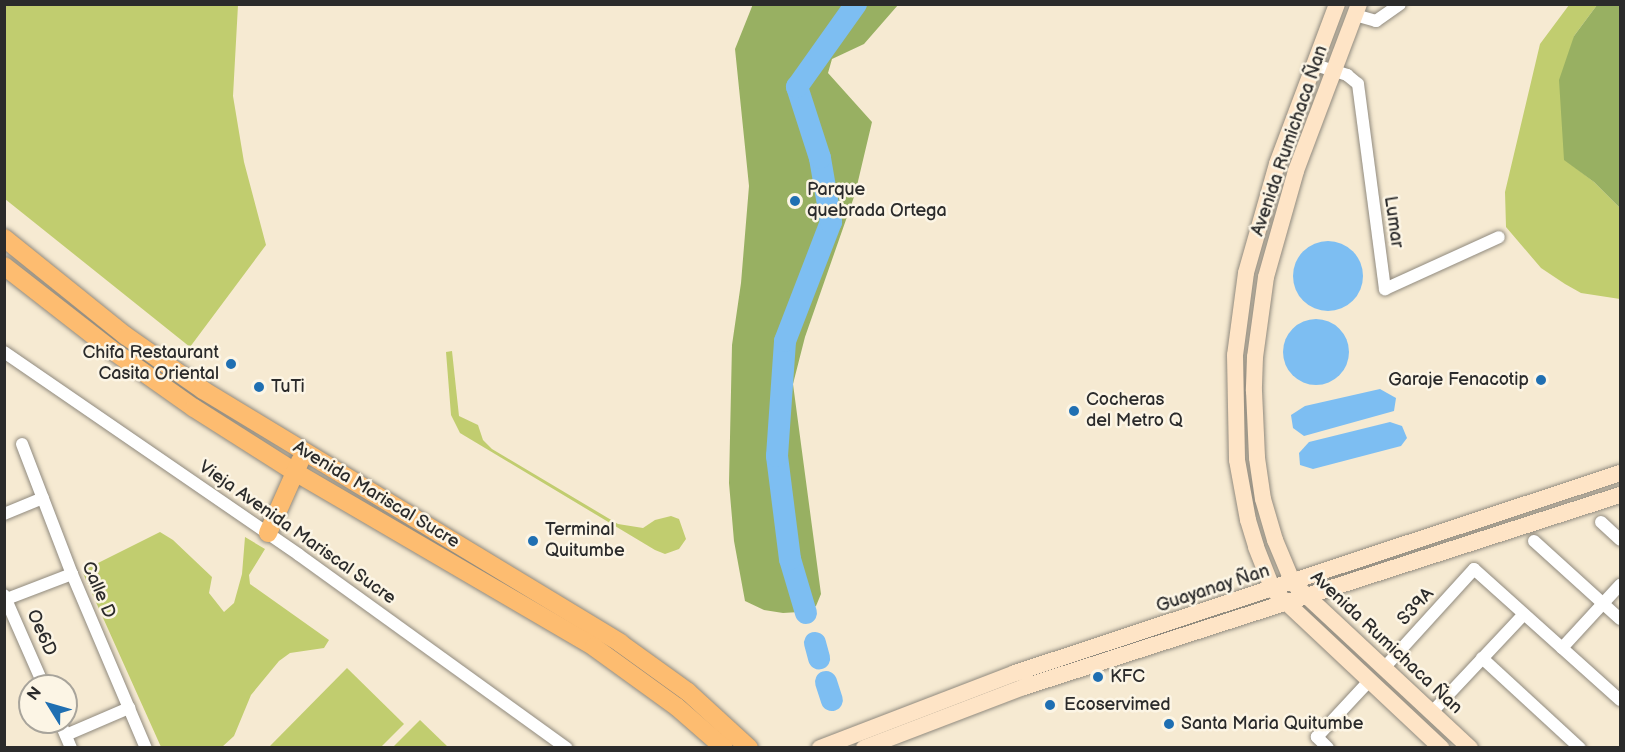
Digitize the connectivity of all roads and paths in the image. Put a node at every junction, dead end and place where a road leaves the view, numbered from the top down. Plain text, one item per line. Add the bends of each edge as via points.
1 (1337, 4) edge
2 (1400, 4) edge
3 (1357, 10) edge
4 (1315, 65) junction
5 (1334, 71) junction
6 (1499, 237) dead end
7 (4, 238) edge
8 (4, 266) edge
9 (4, 352) edge
10 (22, 444) dead end
11 (303, 452) junction
12 (295, 472) junction
13 (1620, 473) edge
14 (1620, 495) edge
15 (43, 498) junction
16 (1505, 513) junction
17 (4, 514) edge
18 (1601, 522) dead end
19 (434, 530) junction
20 (1511, 531) junction
21 (268, 533) junction
22 (1620, 540) edge
23 (1534, 541) dead end
24 (422, 547) junction
25 (72, 574) junction
26 (1293, 583) junction
27 (1620, 585) edge
28 (1279, 596) junction
29 (1306, 596) junction
30 (5, 598) edge
31 (1604, 604) junction
32 (1524, 614) junction
33 (1620, 619) edge
34 (1562, 648) junction
35 (1482, 658) junction
36 (1384, 668) junction
37 (39, 674) edge
38 (1369, 681) junction
39 (1620, 700) edge
40 (129, 708) junction
41 (1432, 712) junction
42 (68, 741) edge
43 (146, 747) edge
44 (567, 747) edge
45 (724, 747) edge
46 (750, 747) edge
47 (820, 747) edge
48 (864, 747) edge
49 (1328, 747) edge
50 (1441, 747) edge
51 (1470, 747) edge
52 (1580, 747) edge

1 - 4 main road, Avenida Rumichaca Ñan
2 - 3 street via 1376,21
3 - 5 main road, Avenida Rumichaca Ñan
4 - 5 street, Lumar
4 - 28 main road, Avenida Rumichaca Ñan via 1261,215 1246,273 1235,355 1235,421 1244,503 1256,547
5 - 6 street, Lumar via 1358,84 1386,294
5 - 26 main road, Avenida Rumichaca Ñan via 1280,221 1266,277 1255,357 1256,429 1263,499
7 - 11 main road, Avenida Mariscal Sucre via 126,336
8 - 12 main road, Avenida Mariscal Sucre via 112,350
9 - 21 street, Vieja Avenida Mariscal Sucre
10 - 15 street, Calle D
11 - 12 main road
11 - 19 main road, Avenida Mariscal Sucre
12 - 21 main road
12 - 24 main road, Avenida Mariscal Sucre
13 - 16 main road, Guayanay Ñan
14 - 20 main road, Guayanay Ñan
15 - 17 street
15 - 25 street, Calle D
16 - 20 main road
16 - 26 main road, Guayanay Ñan
18 - 22 street
19 - 24 main road
19 - 46 main road, Avenida Mariscal Sucre via 620,643 688,692
20 - 29 main road, Guayanay Ñan
21 - 44 street, Vieja Avenida Mariscal Sucre
23 - 31 street
24 - 45 main road, Avenida Mariscal Sucre via 594,647 677,707
25 - 30 street
25 - 40 street, Calle D
26 - 28 main road, Guayanay Ñan
26 - 29 main road, Avenida Rumichaca Ñan
27 - 31 street
28 - 29 main road, Guayanay Ñan
28 - 38 main road, Avenida Rumichaca Ñan
28 - 47 main road, Guayanay Ñan via 1015,673
28 - 48 main road, Guayanay Ñan
29 - 36 main road, Avenida Rumichaca Ñan
30 - 37 street, Oe6D
31 - 33 street
31 - 34 street
32 - 34 street
32 - 35 street
32 - 36 street, S39A via 1474,570
34 - 39 street
35 - 41 street
35 - 52 street
36 - 41 main road, Avenida Rumichaca Ñan
38 - 49 street via 1317,738
38 - 50 main road, Avenida Rumichaca Ñan
40 - 42 street
40 - 43 street, Calle D
41 - 51 main road, Avenida Rumichaca Ñan

